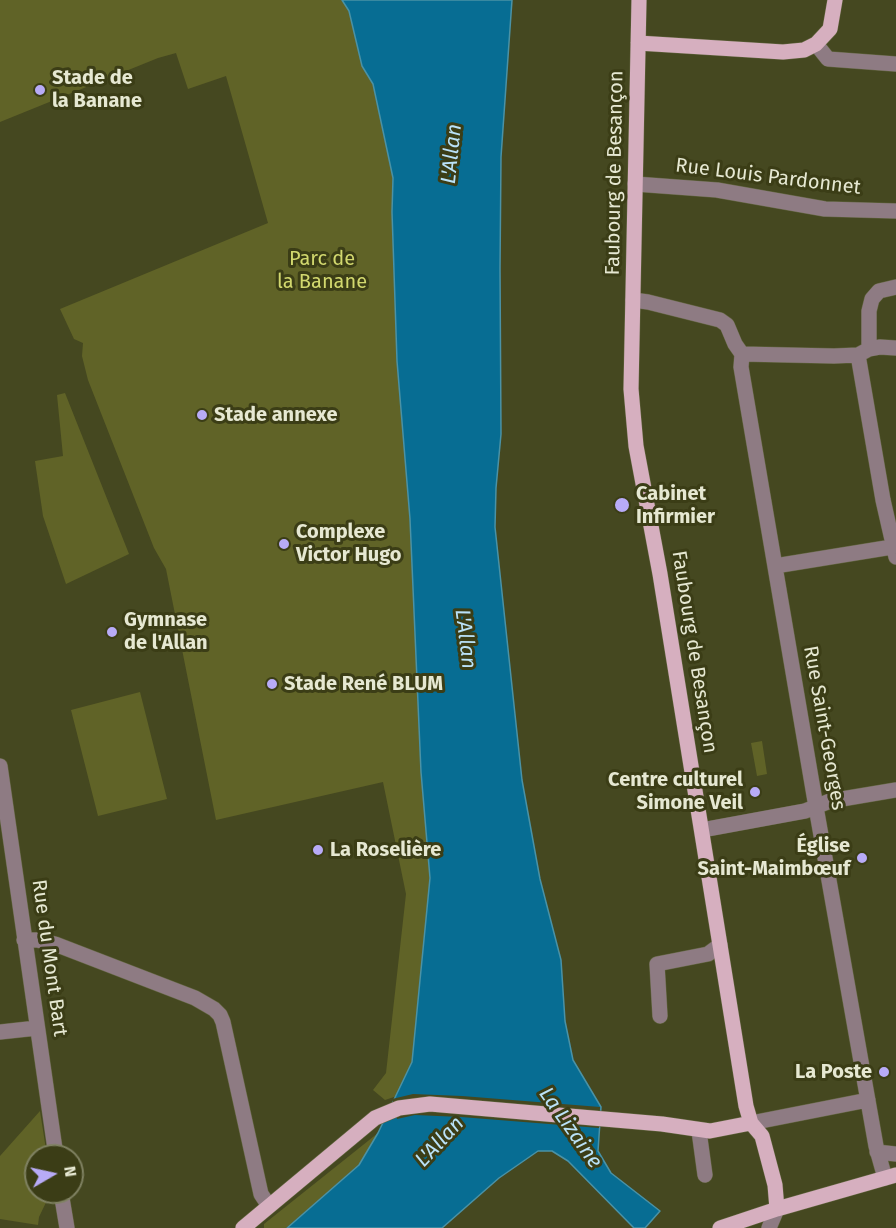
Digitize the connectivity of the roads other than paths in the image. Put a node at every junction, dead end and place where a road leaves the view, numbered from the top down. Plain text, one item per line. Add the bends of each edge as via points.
1 (639, 0) edge
2 (835, 0) edge
3 (638, 44) junction
4 (816, 44) junction
5 (896, 64) edge
6 (635, 184) junction
7 (896, 211) edge
8 (896, 287) edge
9 (633, 300) junction
10 (896, 348) edge
11 (863, 352) junction
12 (742, 354) junction
13 (894, 552) edge
14 (775, 566) junction
15 (0, 766) edge
16 (896, 790) edge
17 (816, 807) junction
18 (702, 830) junction
19 (24, 940) junction
20 (720, 945) junction
21 (660, 1016) dead end
22 (36, 1028) junction
23 (0, 1032) edge
24 (868, 1100) junction
25 (752, 1123) junction
26 (699, 1131) junction
27 (54, 1144) edge
28 (877, 1152) junction
29 (896, 1154) edge
30 (705, 1174) dead end
31 (890, 1177) edge
32 (63, 1204) edge
33 (268, 1206) junction
34 (777, 1209) junction
35 (67, 1228) edge
36 (243, 1228) edge
37 (720, 1228) edge
38 (769, 1228) edge

1 - 3 main road, Faubourg de Besançon
2 - 4 main road via 830,29
3 - 4 main road via 783,52 804,50
3 - 6 main road, Faubourg de Besançon
4 - 5 street via 828,59
6 - 7 street, Rue Louis Pardonnet via 717,190 825,209
6 - 9 main road, Faubourg de Besançon
8 - 11 street via 879,291 872,299
9 - 12 street via 720,320 727,325
9 - 18 main road, Faubourg de Besançon via 631,390 636,446
10 - 11 street
11 - 12 street
11 - 13 street
12 - 14 street, Rue Saint-Georges
13 - 14 street
14 - 17 street, Rue Saint-Georges
15 - 19 street, Rue du Mont Bart
16 - 17 street
17 - 18 street
17 - 24 street, Rue Saint-Georges
18 - 20 main road, Faubourg de Besançon
19 - 22 street, Rue du Mont Bart
19 - 33 street via 55,944 214,1009 223,1022 261,1194
20 - 21 street via 708,954 657,963
20 - 25 main road, Faubourg de Besançon
22 - 23 street
22 - 27 street, Rue du Mont Bart
24 - 25 street
24 - 28 street, Rue Saint-Georges
25 - 26 main road
25 - 34 main road, Faubourg de Besançon via 762,1136
26 - 30 street
26 - 33 main road via 662,1124 430,1104 399,1108 375,1118
28 - 29 street
28 - 31 street, Rue Saint-Georges
31 - 34 main road
32 - 35 street
33 - 36 main road
34 - 37 main road
34 - 38 street, Faubourg de Besançon

